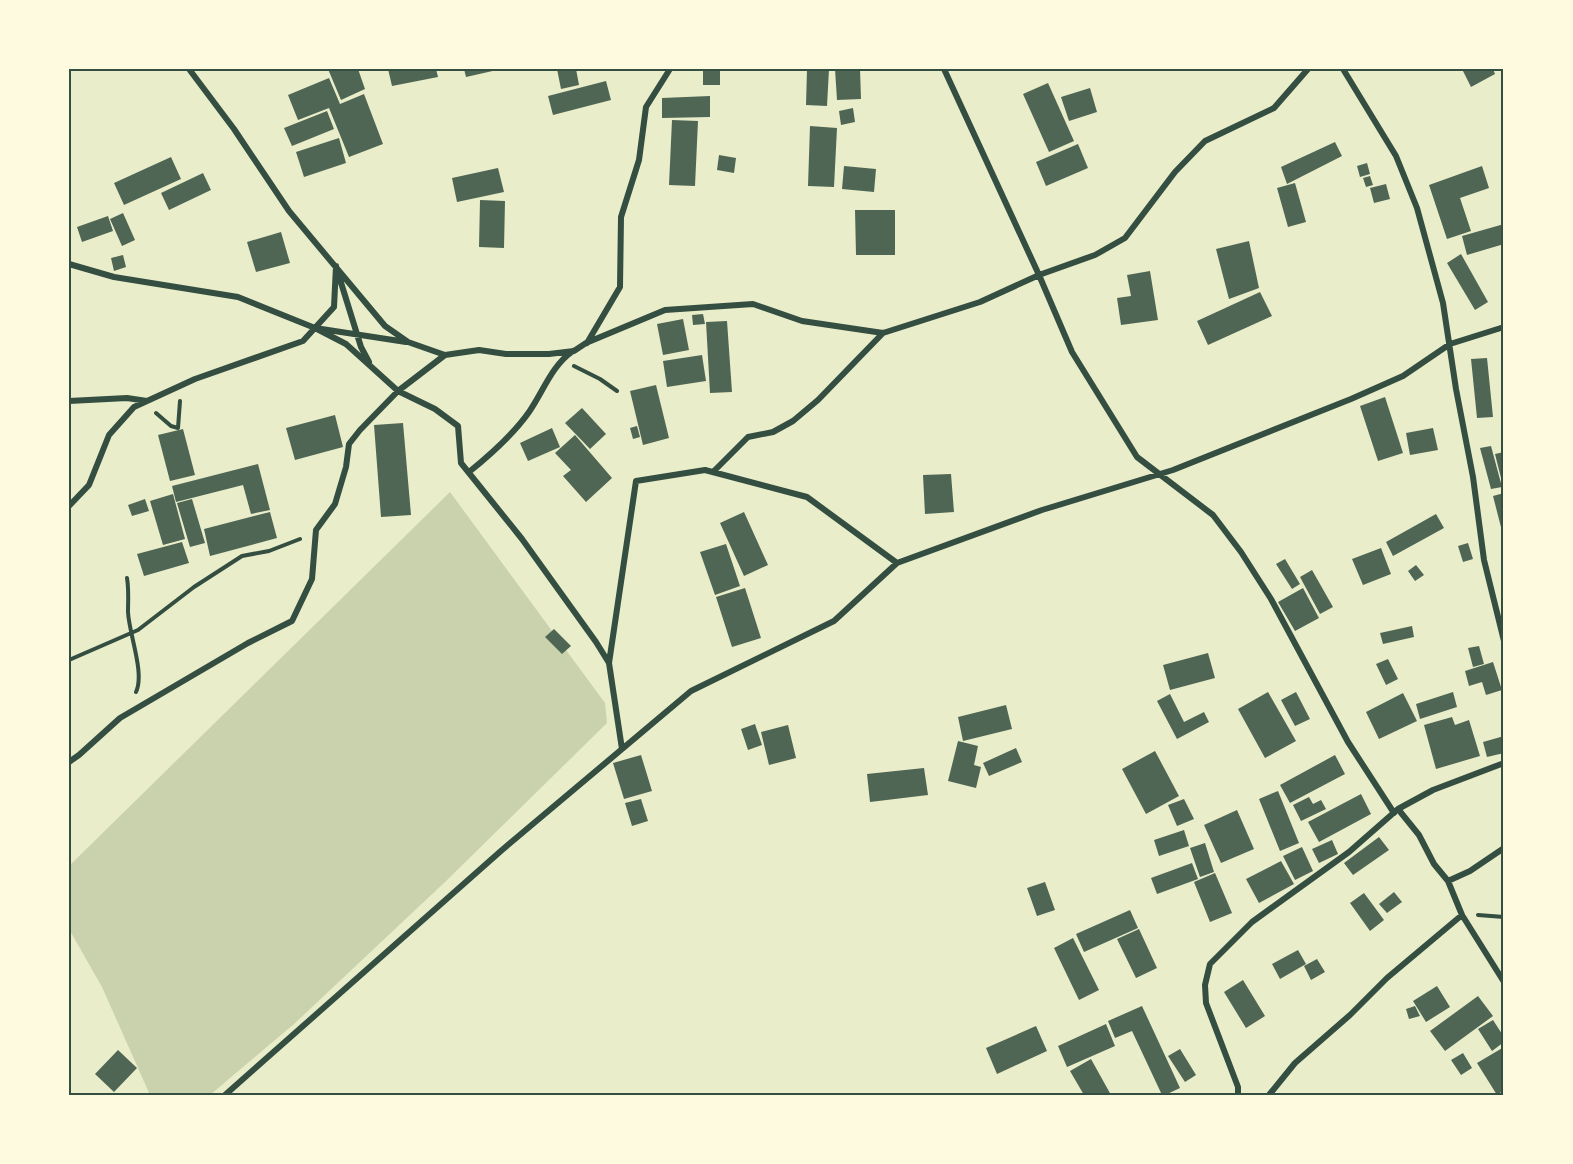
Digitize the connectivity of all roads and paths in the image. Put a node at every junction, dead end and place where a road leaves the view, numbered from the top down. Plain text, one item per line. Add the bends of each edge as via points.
1 (189, 69) edge
2 (670, 69) edge
3 (944, 69) edge
4 (1308, 69) edge
5 (1343, 69) edge
6 (69, 264) edge
7 (337, 268) junction
8 (1039, 275) junction
9 (1504, 327) edge
10 (315, 328) junction
11 (883, 333) junction
12 (357, 334) junction
13 (408, 342) junction
14 (586, 343) junction
15 (1449, 345) junction
16 (574, 351) junction
17 (445, 356) junction
18 (563, 360) junction
19 (371, 366) junction
20 (186, 383) junction
21 (398, 391) junction
22 (617, 391) dead end
23 (69, 401) edge
24 (146, 402) junction
25 (469, 472) junction
26 (713, 472) junction
27 (1158, 474) junction
28 (69, 506) edge
29 (316, 530) junction
30 (897, 563) junction
31 (127, 578) dead end
32 (131, 633) junction
33 (1504, 641) edge
34 (69, 660) edge
35 (609, 663) junction
36 (134, 694) dead end
37 (622, 749) junction
38 (69, 762) edge
39 (1504, 764) edge
40 (1396, 811) junction
41 (1504, 848) edge
42 (1448, 881) junction
43 (1462, 915) junction
44 (1504, 982) edge
45 (225, 1095) edge
46 (1238, 1095) edge
47 (1269, 1095) edge

1 - 7 street via 289,211
2 - 14 street via 646,107 639,160 621,217 620,286
3 - 8 street
4 - 8 street via 1274,108 1205,141 1125,238 1095,255
5 - 15 street via 1396,156 1417,208 1443,303
6 - 10 street via 114,277 238,297
7 - 10 street via 334,307
7 - 12 street
7 - 13 street via 385,326
8 - 11 street via 980,302
8 - 27 street via 1072,352 1137,457
9 - 15 street
10 - 12 street
10 - 19 street via 346,344
10 - 20 street via 303,341
11 - 14 street via 802,321 753,304 665,310
11 - 26 street via 793,422 773,432 748,437
12 - 13 street
12 - 19 street
13 - 17 street
14 - 16 street
15 - 27 street via 1403,376
15 - 33 street via 1484,560
16 - 17 street via 506,354 479,350
16 - 18 street
17 - 21 street
18 - 22 path
18 - 25 street via 514,430
19 - 21 street
20 - 24 street
20 - 24 path via 179,405 178,428
21 - 25 street via 435,409 458,426 461,463
21 - 29 street via 348,444 335,504
23 - 24 street via 127,398
24 - 28 street via 134,407 109,435 89,485
25 - 35 street via 522,539
26 - 30 street via 807,497
26 - 35 street via 636,481
27 - 30 street via 1042,510
27 - 40 street via 1214,515 1241,552 1348,742 1387,805
29 - 32 path via 269,551 242,556
29 - 38 street via 312,579 292,621 120,718
30 - 37 street via 834,621 691,691
31 - 32 path
32 - 34 path
32 - 36 path via 139,686
35 - 37 street
37 - 45 street
39 - 40 street via 1433,790
40 - 42 street via 1419,835
40 - 46 street via 1349,852 1252,922 1210,964 1204,985 1206,1004
41 - 42 street
42 - 43 street
43 - 44 street
43 - 47 street via 1295,1063

